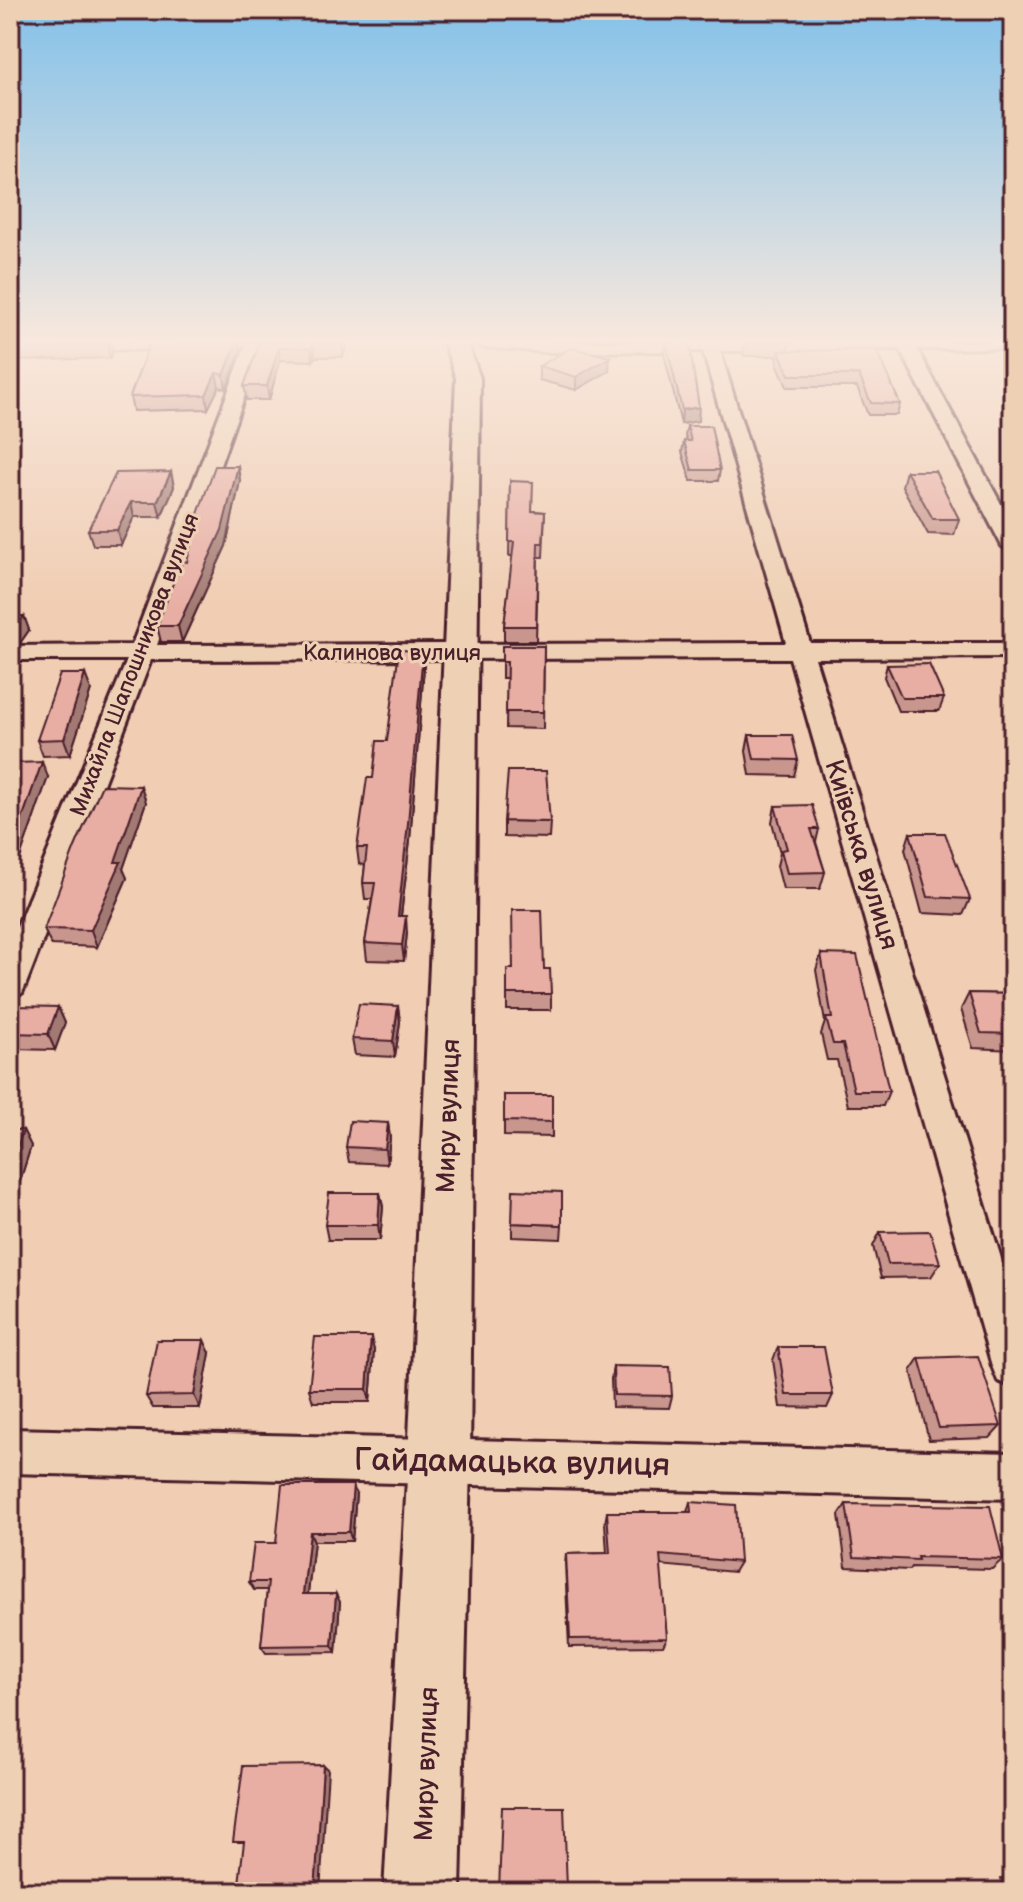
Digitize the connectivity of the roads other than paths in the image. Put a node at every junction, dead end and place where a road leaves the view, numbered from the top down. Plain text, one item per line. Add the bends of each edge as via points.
1 (223, 431) edge
2 (467, 431) edge
3 (735, 431) edge
4 (952, 431) edge
5 (1013, 546) edge
6 (800, 648) junction
7 (1013, 650) edge
8 (10, 653) edge
9 (462, 653) junction
10 (141, 655) junction
11 (10, 984) edge
12 (1013, 1366) edge
13 (10, 1451) edge
14 (439, 1461) junction
15 (1013, 1476) edge
16 (422, 1892) edge

1 - 10 street, Михайла Шапошникова вулиця
2 - 9 main road, Миру вулиця
3 - 6 street, Київська вулиця
4 - 5 street
6 - 7 street, Калинова вулиця
6 - 9 street, Калинова вулиця
6 - 12 street, Київська вулиця
8 - 10 street, Калинова вулиця
9 - 10 street, Калинова вулиця
9 - 14 main road, Миру вулиця
10 - 11 street, Михайла Шапошникова вулиця
13 - 14 street, Гайдамацька вулиця
14 - 15 street, Гайдамацька вулиця
14 - 16 main road, Миру вулиця

